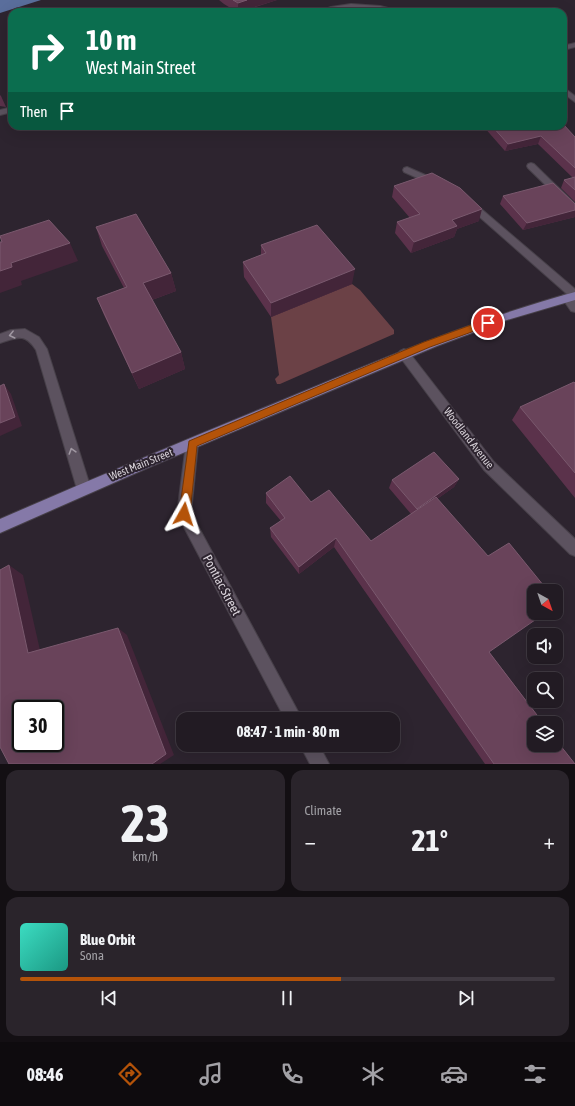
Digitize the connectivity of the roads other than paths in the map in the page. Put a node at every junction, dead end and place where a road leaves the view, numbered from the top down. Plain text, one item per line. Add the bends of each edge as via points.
1 (332, 8) edge
2 (384, 8) edge
3 (567, 93) edge
4 (575, 100) edge
5 (531, 166) dead end
6 (407, 170) dead end
7 (445, 187) edge
8 (461, 196) edge
9 (575, 209) edge
10 (573, 299) edge
11 (0, 339) edge
12 (404, 354) junction
13 (192, 444) junction
14 (84, 489) junction
15 (0, 526) edge
16 (575, 549) edge
17 (290, 712) edge
18 (313, 752) edge
19 (320, 764) edge

1 - 2 street via 354,5
3 - 4 street
5 - 9 street
6 - 7 street
8 - 10 street via 488,218
10 - 12 main road, West Main Street via 498,319
14 -> 11 street via 41,349 26,333 11,334
12 - 13 main road, West Main Street
12 - 16 street, Woodland Avenue via 489,466
13 - 14 main road, West Main Street
13 - 17 street, Pontiac Street via 184,514
14 - 15 main road, West Main Street
18 - 19 street

